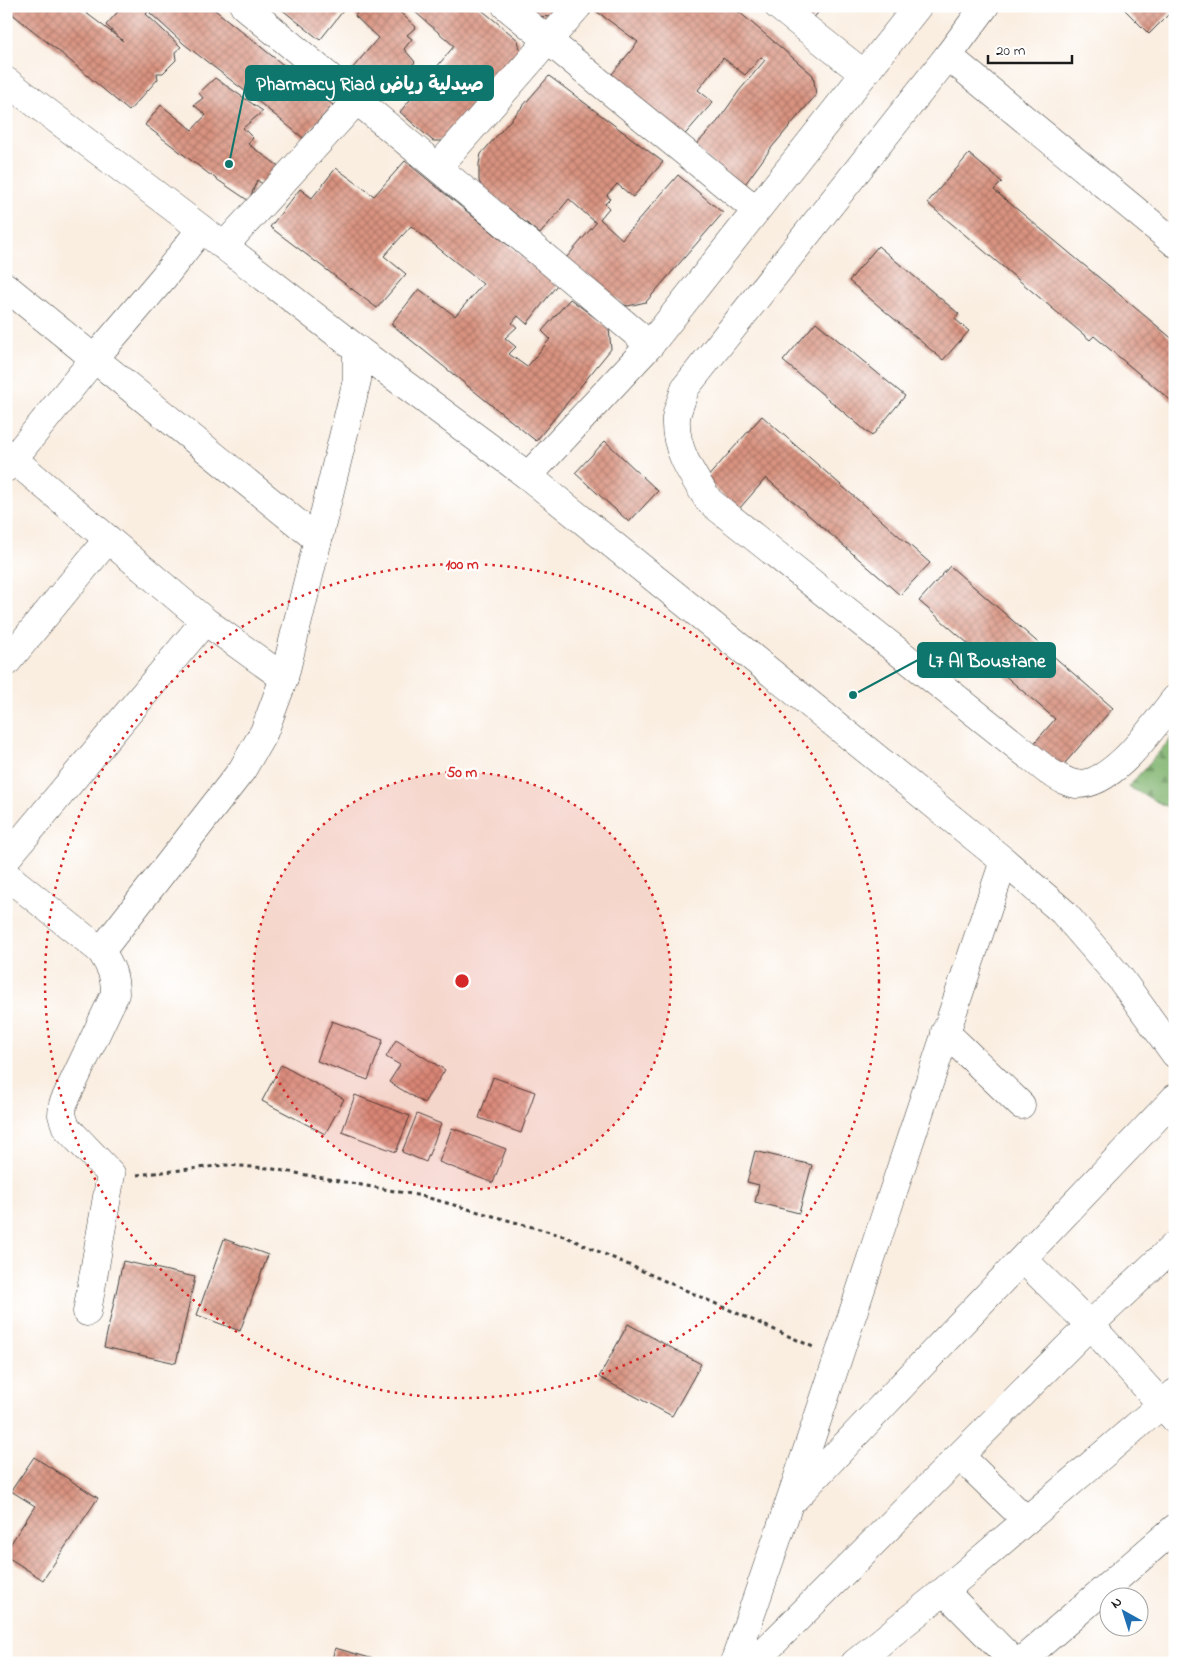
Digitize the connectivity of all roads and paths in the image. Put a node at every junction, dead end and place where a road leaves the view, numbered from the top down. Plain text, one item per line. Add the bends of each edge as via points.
1 (244, 6) edge
2 (506, 6) edge
3 (578, 6) edge
4 (778, 6) edge
5 (918, 6) edge
6 (985, 6) edge
7 (548, 40) junction
8 (948, 56) junction
9 (864, 74) junction
10 (6, 82) edge
11 (356, 100) junction
12 (438, 167) junction
13 (756, 210) junction
14 (201, 229) junction
15 (1175, 243) edge
16 (224, 246) junction
17 (6, 287) edge
18 (650, 345) junction
19 (357, 349) junction
20 (94, 359) junction
21 (9, 460) edge
22 (528, 476) junction
23 (108, 539) junction
24 (318, 540) junction
25 (205, 621) junction
26 (6, 663) edge
27 (284, 678) junction
28 (1175, 699) edge
29 (6, 859) edge
30 (1004, 862) junction
31 (6, 876) edge
32 (100, 951) junction
33 (945, 1032) junction
34 (1175, 1054) edge
35 (1175, 1098) edge
36 (1021, 1105) dead end
37 (111, 1174) junction
38 (1175, 1245) edge
39 (1023, 1259) junction
40 (87, 1312) dead end
41 (1090, 1325) junction
42 (838, 1358) junction
43 (1170, 1405) edge
44 (960, 1456) junction
45 (791, 1501) junction
46 (1026, 1520) junction
47 (1175, 1528) edge
48 (944, 1590) junction
49 (734, 1663) edge
50 (753, 1663) edge
51 (855, 1663) edge
52 (1016, 1663) edge
53 (1020, 1663) edge

1 - 11 street
2 - 7 street
3 - 7 street
4 - 9 street
5 - 9 street
6 - 8 street
7 - 12 street
7 - 13 street
8 - 15 street
8 - 28 street via 685,388 676,418 679,444 690,473 709,501 1048,771 1066,781 1076,784 1109,773 1129,755
9 - 13 street
10 - 14 street
11 - 12 street
11 - 16 street
12 - 18 street
13 - 18 street
14 - 16 street
14 - 20 street
16 - 19 street
17 - 20 street
18 - 22 street
19 - 22 street
19 - 24 street via 357,380
20 - 21 street
20 - 24 street
21 - 23 street
22 - 30 street
23 - 25 street
23 - 26 street
24 - 27 street
25 - 27 street
25 - 29 street
27 - 32 street via 264,732 242,770
30 - 33 street
30 - 34 street via 1063,912 1120,978
31 - 32 street
32 - 37 street via 115,978 115,994 63,1104 62,1115 74,1137
33 - 36 street
33 - 42 street
35 - 39 street
37 - 40 street
37 - 42 path via 139,1175 225,1165 259,1167 422,1196 564,1236
38 - 41 street
39 - 41 street
39 - 45 street
41 - 43 street
41 - 44 street
42 - 45 street
43 - 46 street
44 - 46 street
44 - 50 street
45 - 49 street
46 - 48 street
47 - 53 street
48 - 51 street
48 - 52 street

